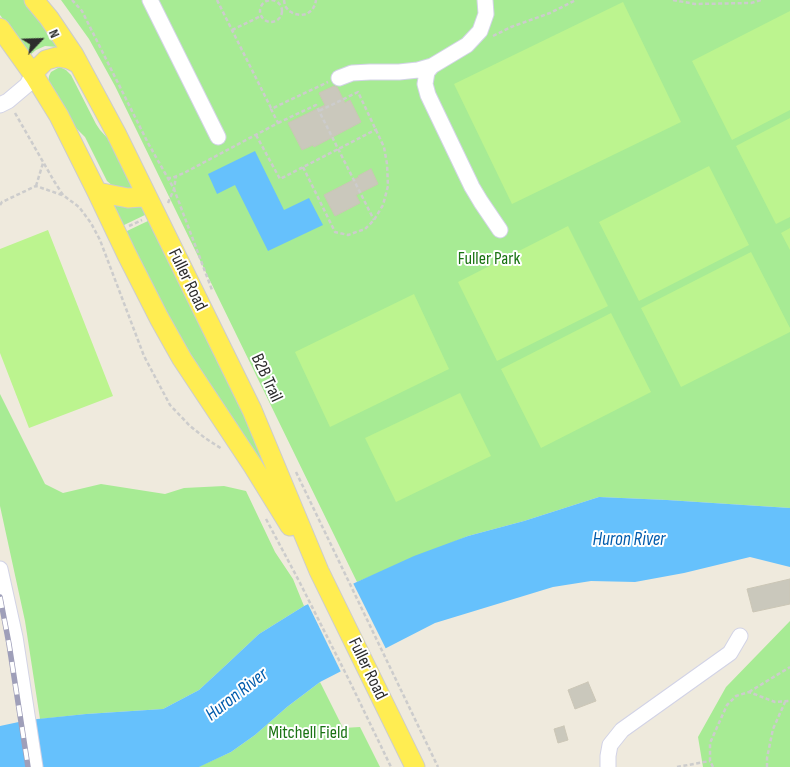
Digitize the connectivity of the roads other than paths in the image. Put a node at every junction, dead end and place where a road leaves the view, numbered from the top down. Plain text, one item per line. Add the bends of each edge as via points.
1 (34, 0) edge
2 (150, 0) edge
3 (485, 0) edge
4 (0, 28) edge
5 (79, 64) junction
6 (432, 66) junction
7 (33, 73) junction
8 (339, 78) road end
9 (4, 103) edge
10 (218, 137) dead end
11 (97, 192) junction
12 (146, 195) junction
13 (500, 230) dead end
14 (0, 569) edge
15 (319, 571) junction
16 (740, 636) dead end
17 (35, 767) edge
18 (415, 767) edge
19 (608, 767) edge

1 - 5 main road, Fuller Road
2 - 10 lane
3 - 6 lane via 486,14 480,31 466,45
4 - 7 main road, Fuller Road
5 - 7 main road via 57,57 46,60
5 - 12 main road, Fuller Road
6 - 8 lane via 399,72 352,73
6 - 13 lane via 426,76 428,95 472,187
7 - 9 lane via 27,85
7 - 11 main road, Fuller Road via 59,116
11 - 12 main road via 128,198
11 - 15 main road, Fuller Road via 182,359
12 - 15 main road, Fuller Road via 252,410
14 - 17 lane via 15,637
15 - 18 main road, Fuller Road
16 - 19 lane via 730,653 622,730 610,745

